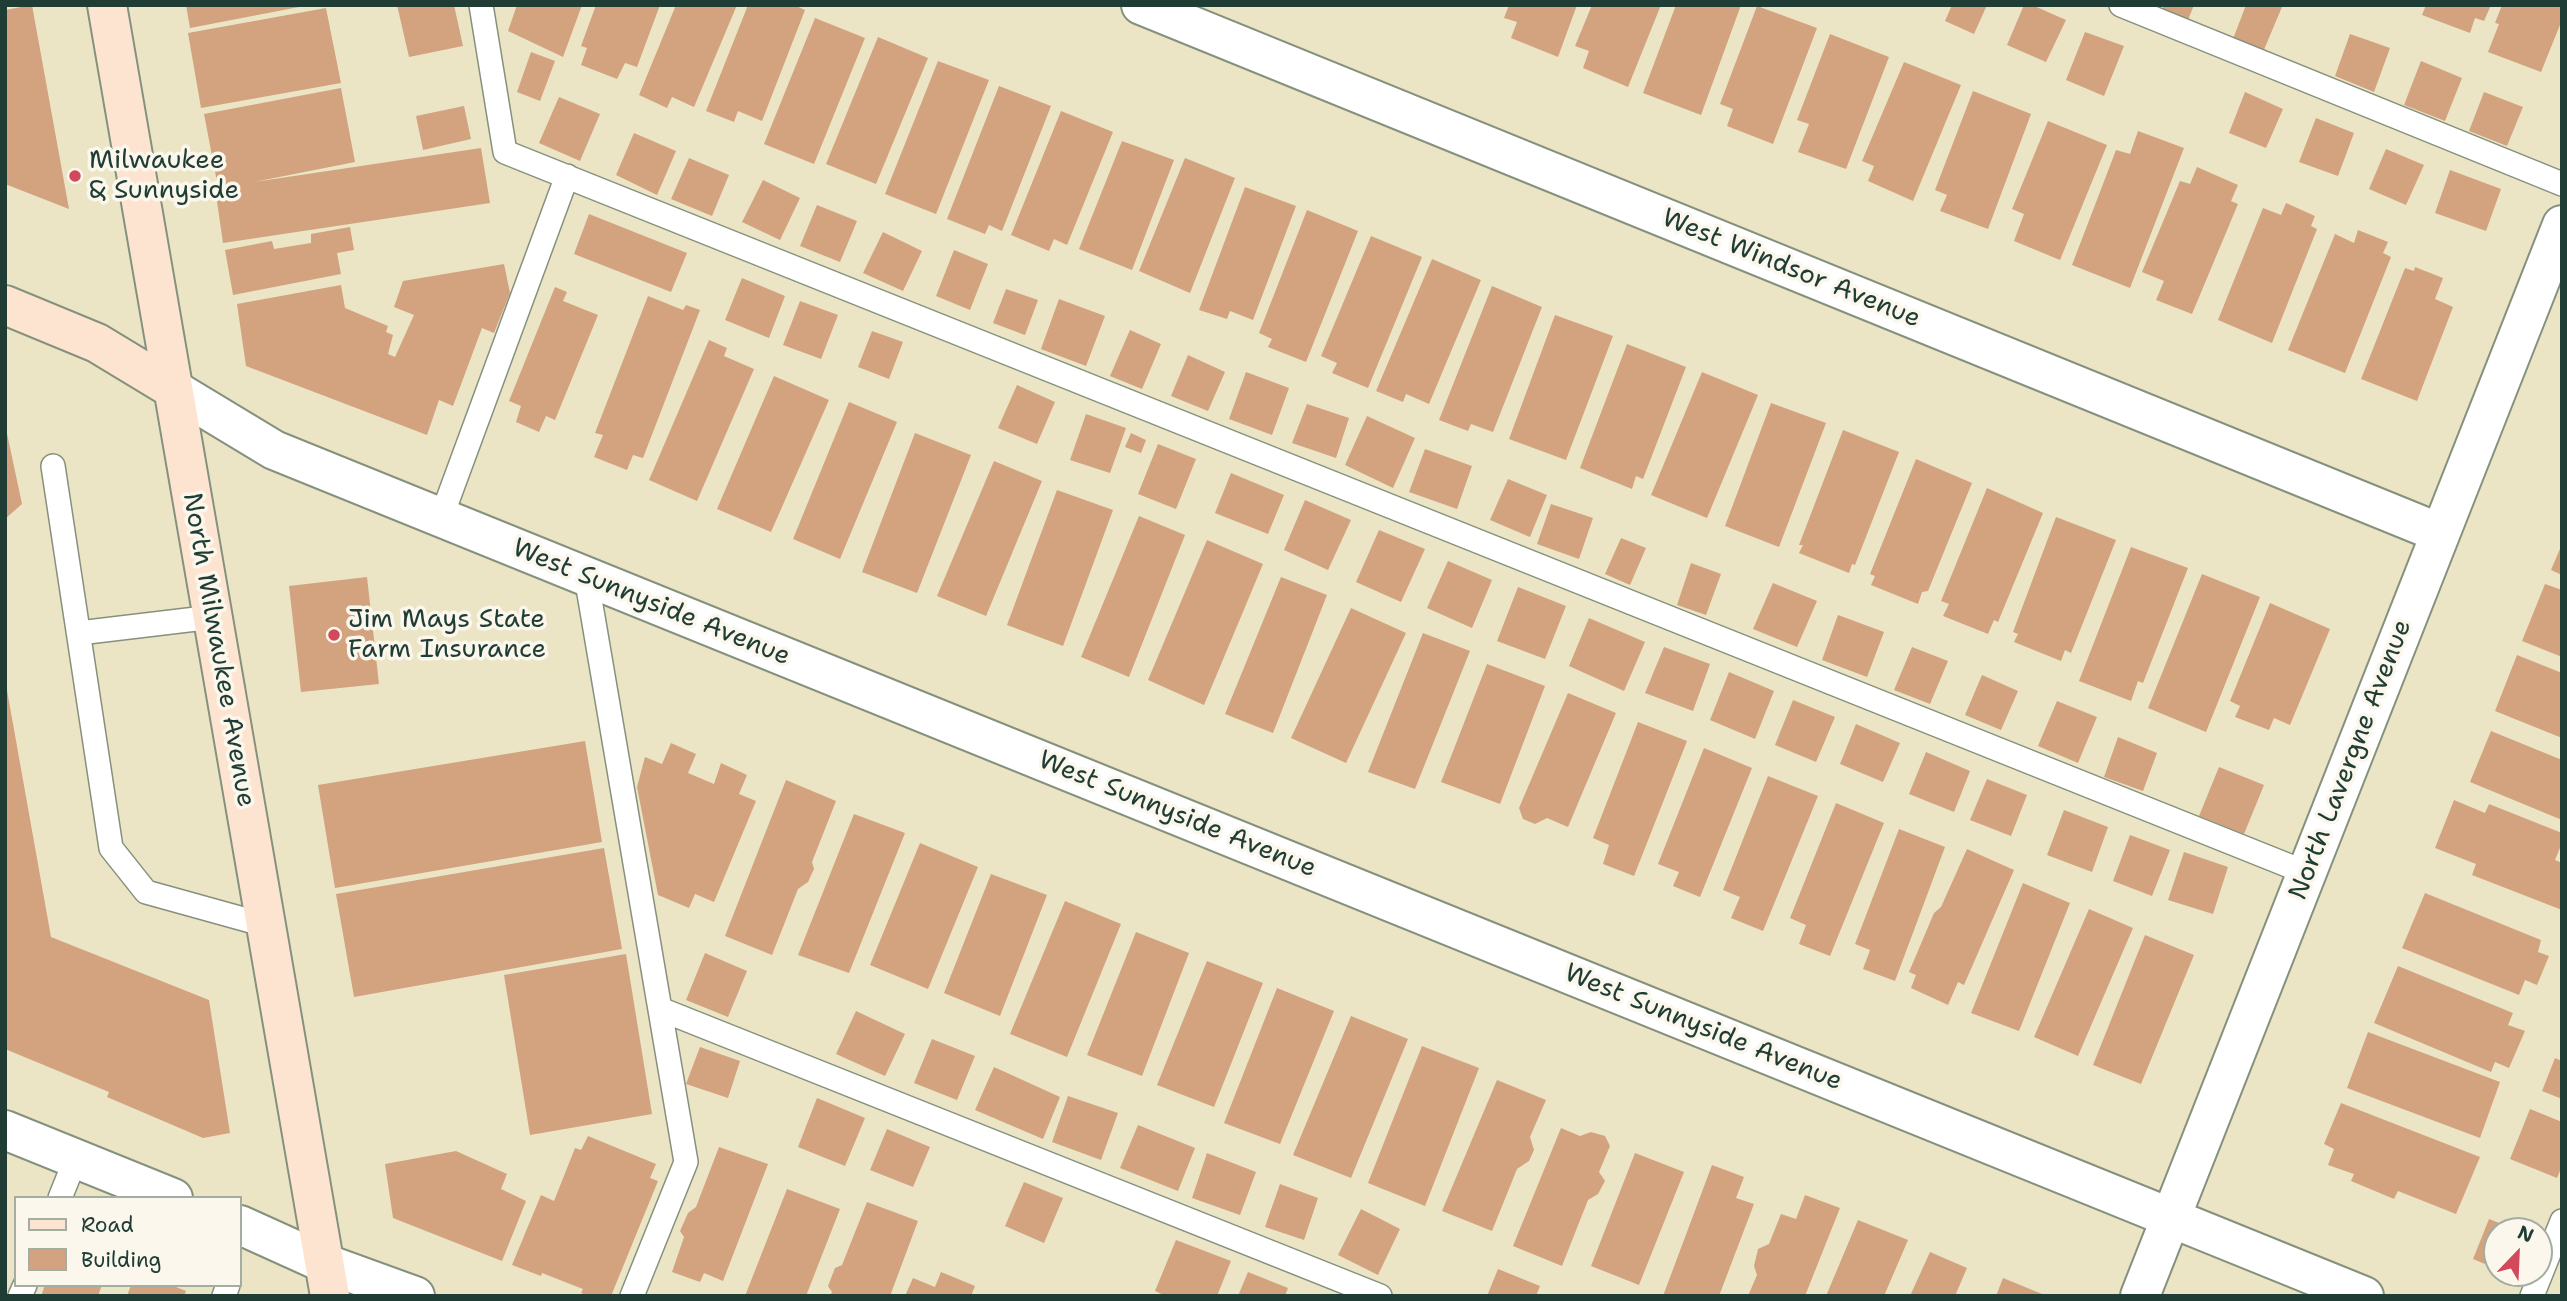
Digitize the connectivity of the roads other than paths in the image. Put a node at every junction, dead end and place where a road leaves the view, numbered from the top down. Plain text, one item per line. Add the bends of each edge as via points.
1 (107, 5) edge
2 (481, 5) edge
3 (1142, 5) edge
4 (2121, 5) edge
5 (567, 176) junction
6 (2562, 184) edge
7 (2562, 225) edge
8 (5, 305) edge
9 (173, 389) junction
10 (53, 466) dead end
11 (441, 518) junction
12 (2440, 533) junction
13 (586, 576) junction
14 (213, 617) junction
15 (79, 633) junction
16 (2307, 873) junction
17 (265, 925) junction
18 (660, 1009) junction
19 (5, 1130) edge
20 (76, 1158) junction
21 (61, 1196) edge
22 (168, 1196) edge
23 (2172, 1217) junction
24 (2562, 1221) edge
25 (242, 1226) edge
26 (327, 1279) edge
27 (415, 1296) edge
28 (632, 1296) edge
29 (1380, 1296) edge
30 (2140, 1296) edge
31 (2364, 1296) edge
32 (2532, 1296) edge

1 - 9 main road, North Milwaukee Avenue
2 - 5 lane via 505,152
3 - 12 street, West Windsor Avenue
4 - 6 lane
5 - 11 lane
5 - 16 lane
7 - 12 street, North Lavergne Avenue
8 - 9 main road, West Sunnyside Avenue via 97,342
9 - 11 street, West Sunnyside Avenue via 274,450
9 - 14 main road, North Milwaukee Avenue
10 - 15 lane
11 - 13 street, West Sunnyside Avenue
12 - 16 street, North Lavergne Avenue
13 - 18 lane
13 - 23 street, West Sunnyside Avenue
14 - 15 lane
14 - 17 main road, North Milwaukee Avenue
15 - 17 lane via 111,848 146,892
16 - 23 street, North Lavergne Avenue
17 - 26 main road, North Milwaukee Avenue
18 - 28 lane via 686,1162
18 - 29 lane
19 - 20 street
20 - 21 lane
20 - 22 street
23 - 30 street, North Lavergne Avenue
23 - 31 street, West Sunnyside Avenue
24 - 32 lane
25 - 26 street
26 - 27 street

